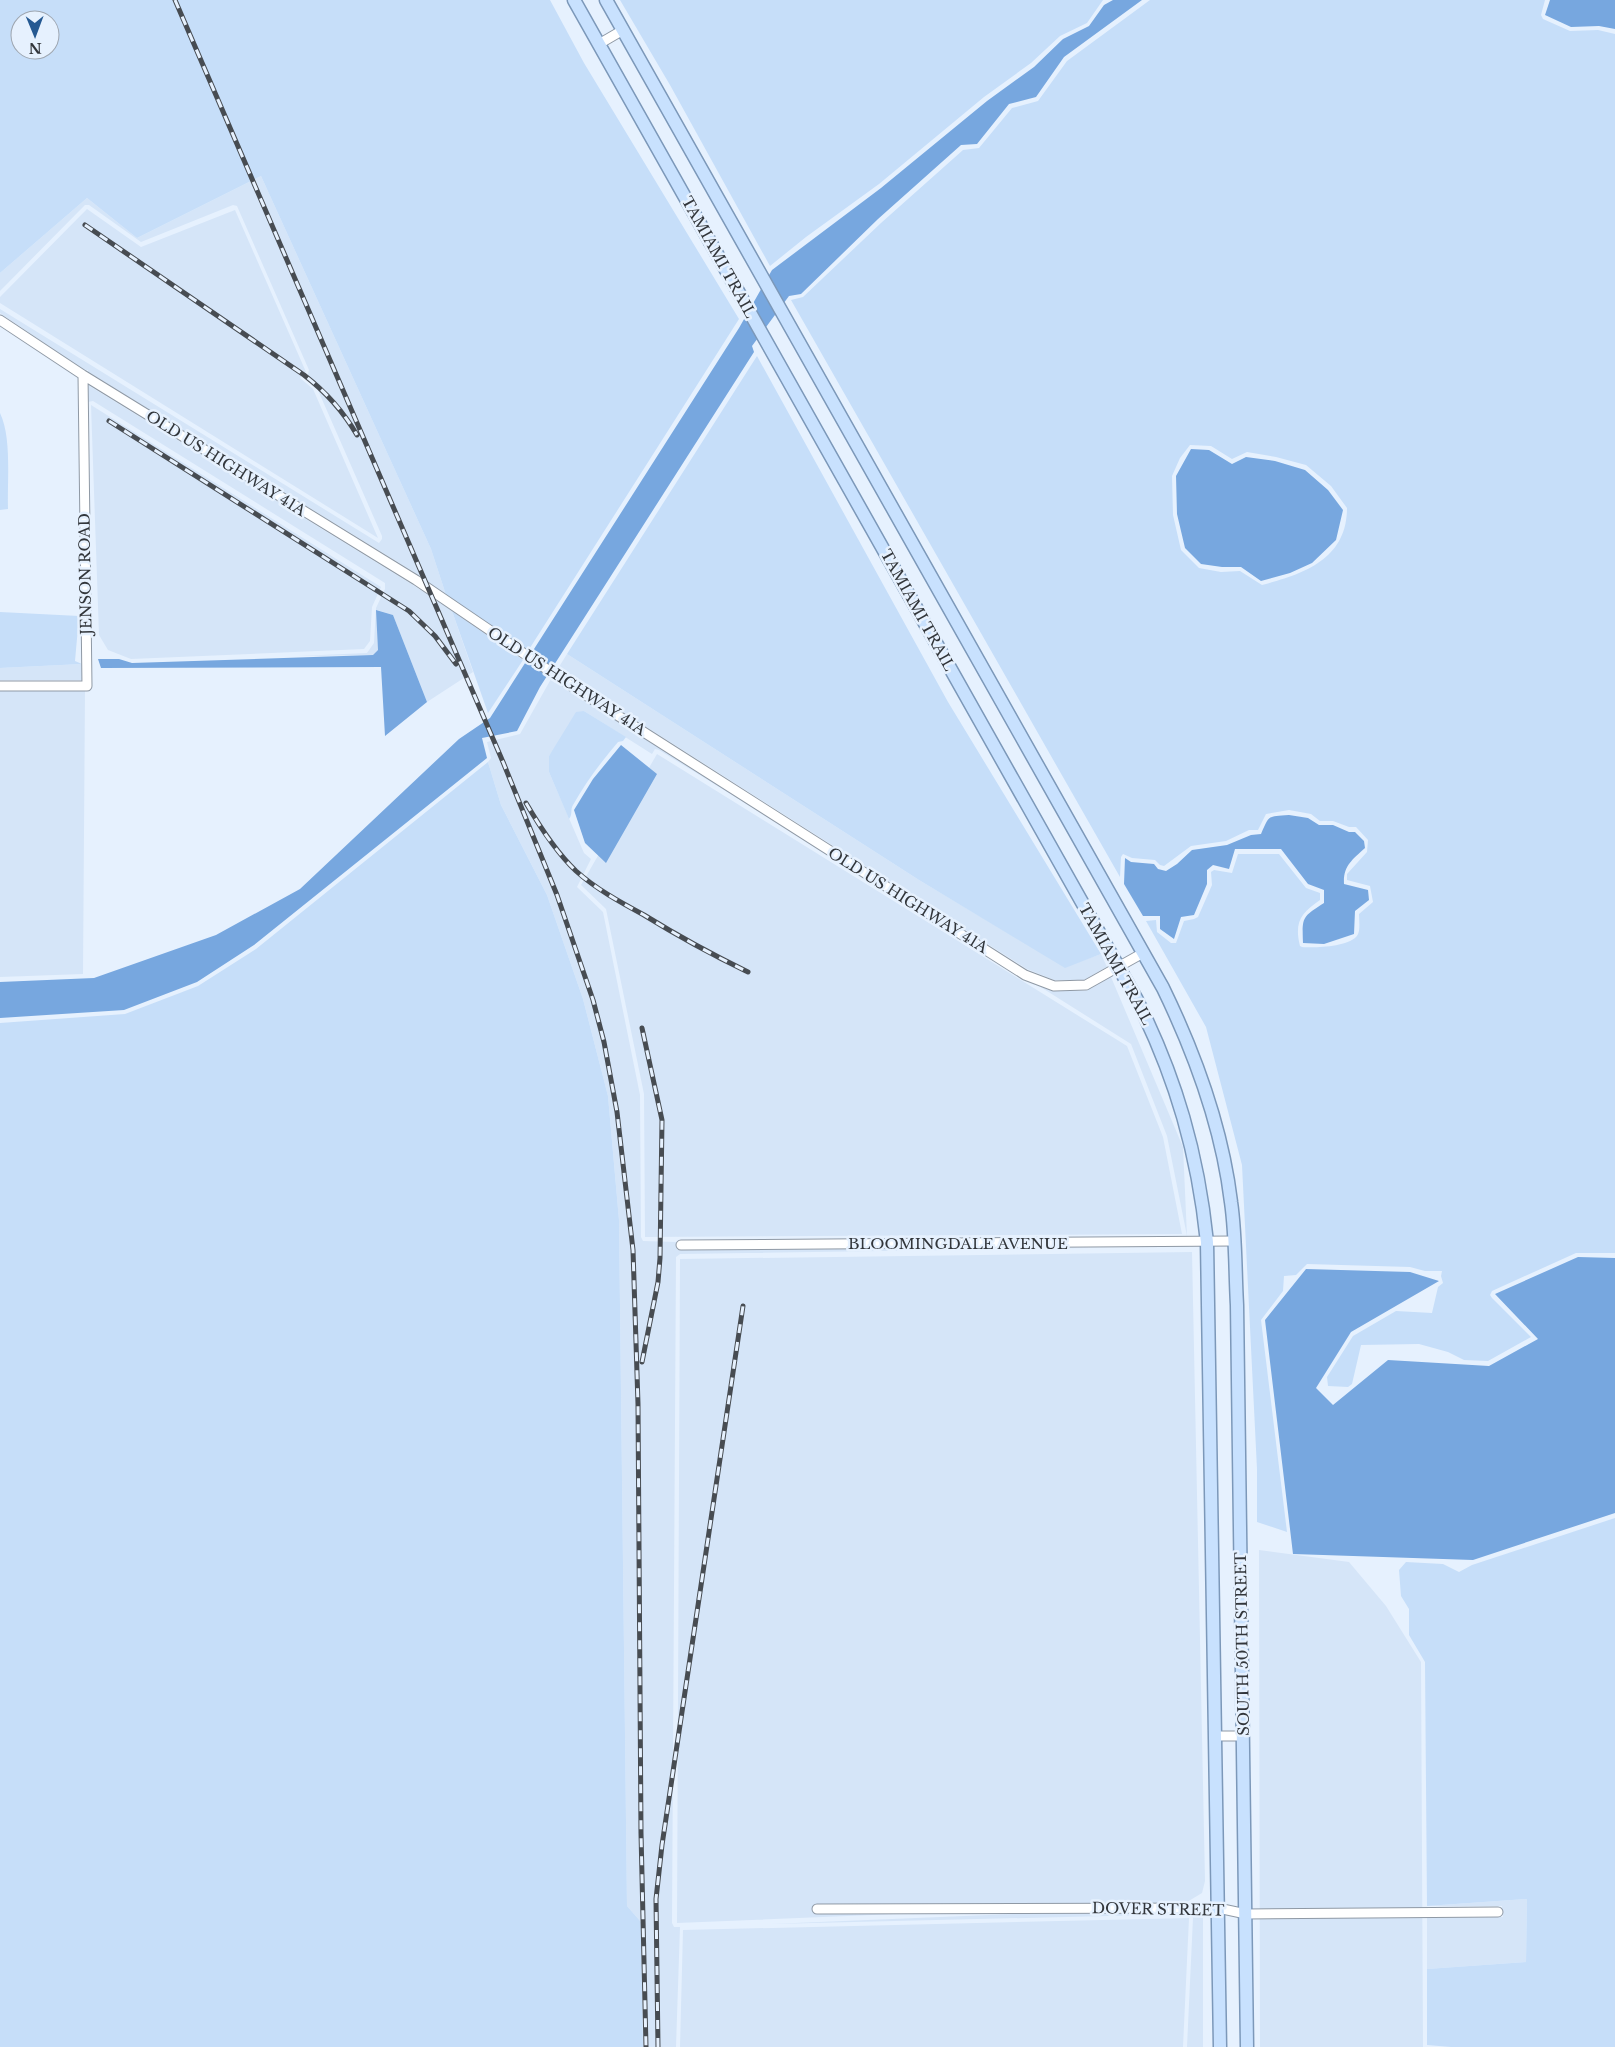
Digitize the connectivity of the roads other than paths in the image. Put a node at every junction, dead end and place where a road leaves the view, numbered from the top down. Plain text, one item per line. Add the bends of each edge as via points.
1 (574, 0) edge
2 (606, 0) edge
3 (623, 30) junction
4 (599, 44) junction
5 (0, 320) edge
6 (83, 375) junction
7 (0, 686) edge
8 (1143, 953) junction
9 (1119, 967) junction
10 (1234, 1241) junction
11 (1207, 1242) junction
12 (681, 1245) dead end
13 (1215, 1736) junction
14 (1243, 1736) junction
15 (1218, 1908) junction
16 (817, 1909) dead end
17 (1498, 1912) dead end
18 (1246, 1914) junction
19 (1220, 2047) edge
20 (1248, 2047) edge

1 - 4 main road, TAMIAMI TRAIL
2 - 3 main road, TAMIAMI TRAIL
3 - 4 street
3 - 8 main road, TAMIAMI TRAIL
4 - 9 main road, TAMIAMI TRAIL
5 - 6 street, OLD US HIGHWAY 41A
6 - 7 street, JENSON ROAD via 87,686
6 - 9 street, OLD US HIGHWAY 41A via 416,580 554,675 1025,974 1054,986 1086,985
8 - 9 street, OLD US HIGHWAY 41A
8 - 10 main road, TAMIAMI TRAIL via 1182,1029 1218,1130 1232,1203
9 - 11 main road, TAMIAMI TRAIL via 1153,1031 1178,1097 1197,1169
10 - 11 street, BLOOMINGDALE AVENUE
10 - 14 main road, SOUTH 50TH STREET
11 - 12 street, BLOOMINGDALE AVENUE
11 - 13 main road, SOUTH 50TH STREET
13 - 14 street
13 - 15 main road, SOUTH 50TH STREET
14 - 18 main road, SOUTH 50TH STREET
15 - 16 street, DOVER STREET
15 - 18 street, DOVER STREET
15 - 19 main road, SOUTH 50TH STREET
17 - 18 street, DOVER STREET
18 - 20 main road, SOUTH 50TH STREET

